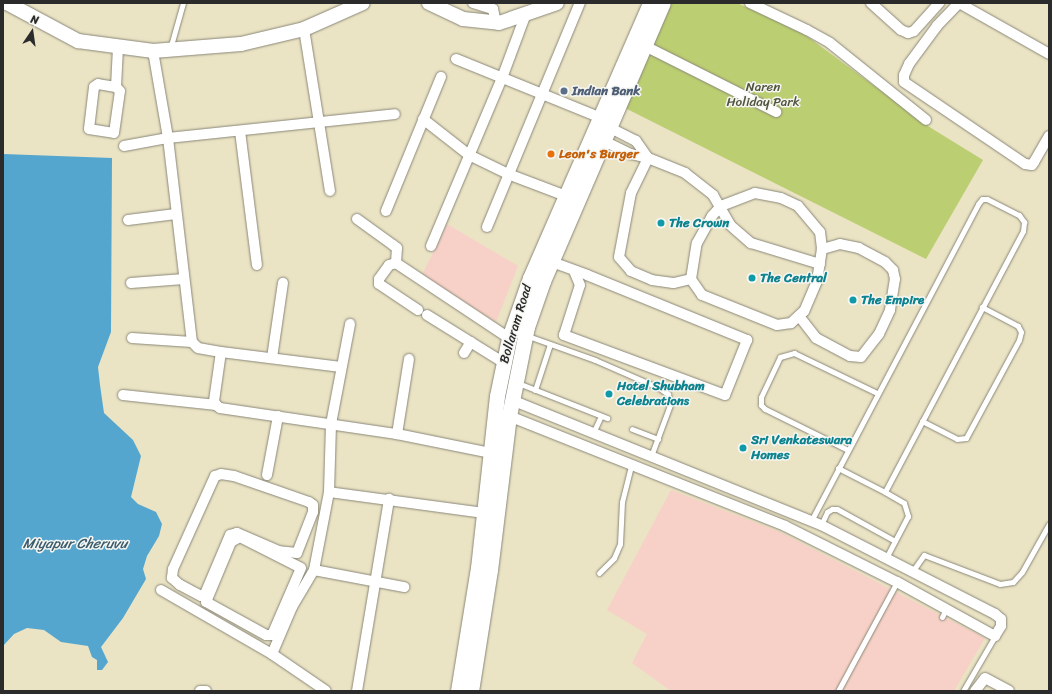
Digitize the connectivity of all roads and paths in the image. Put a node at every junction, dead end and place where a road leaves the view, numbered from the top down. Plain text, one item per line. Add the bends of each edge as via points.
1 (7, 3) edge
2 (183, 3) edge
3 (363, 3) edge
4 (473, 3) edge
5 (580, 3) edge
6 (650, 3) edge
7 (663, 3) edge
8 (750, 3) edge
9 (872, 3) edge
10 (939, 3) edge
11 (959, 3) edge
12 (434, 4) edge
13 (554, 4) edge
14 (525, 16) junction
15 (496, 23) junction
16 (304, 29) junction
17 (645, 46) junction
18 (118, 47) junction
19 (170, 50) junction
20 (153, 51) junction
21 (1049, 54) edge
22 (456, 59) dead end
23 (441, 77) dead end
24 (502, 78) junction
25 (116, 86) junction
26 (540, 93) junction
27 (776, 112) dead end
28 (395, 114) dead end
29 (423, 119) junction
30 (926, 120) dead end
31 (319, 122) junction
32 (605, 129) junction
33 (240, 131) junction
34 (1049, 136) edge
35 (168, 138) junction
36 (124, 146) dead end
37 (469, 155) junction
38 (648, 158) junction
39 (508, 174) junction
40 (330, 191) dead end
41 (566, 196) junction
42 (721, 206) junction
43 (386, 211) dead end
44 (176, 214) junction
45 (128, 220) dead end
46 (357, 220) dead end
47 (487, 227) dead end
48 (431, 246) dead end
49 (822, 249) junction
50 (552, 262) junction
51 (396, 263) junction
52 (820, 264) junction
53 (257, 265) dead end
54 (574, 271) junction
55 (184, 279) junction
56 (691, 279) junction
57 (131, 283) dead end
58 (283, 283) dead end
59 (982, 306) junction
60 (418, 310) dead end
61 (427, 315) dead end
62 (799, 316) junction
63 (350, 324) dead end
64 (525, 334) junction
65 (132, 338) dead end
66 (509, 338) junction
67 (192, 342) junction
68 (471, 342) junction
69 (550, 344) junction
70 (221, 352) junction
71 (464, 353) dead end
72 (272, 358) junction
73 (409, 358) dead end
74 (504, 363) junction
75 (341, 367) junction
76 (515, 382) junction
77 (535, 390) junction
78 (877, 393) junction
79 (123, 395) dead end
80 (512, 400) junction
81 (216, 406) junction
82 (278, 416) junction
83 (509, 416) junction
84 (601, 416) junction
85 (607, 418) dead end
86 (922, 421) junction
87 (331, 424) junction
88 (632, 428) dead end
89 (593, 433) junction
90 (397, 434) junction
91 (658, 439) junction
92 (848, 450) junction
93 (490, 453) junction
94 (651, 456) junction
95 (631, 465) junction
96 (838, 468) junction
97 (267, 475) dead end
98 (329, 492) junction
99 (885, 492) junction
100 (389, 499) junction
101 (313, 505) junction
102 (326, 508) junction
103 (484, 513) junction
104 (816, 523) junction
105 (1049, 524) edge
106 (306, 534) junction
107 (320, 538) junction
108 (895, 541) junction
109 (886, 558) junction
110 (314, 570) junction
111 (908, 570) junction
112 (599, 573) dead end
113 (376, 581) junction
114 (897, 582) junction
115 (404, 587) dead end
116 (161, 590) dead end
117 (285, 604) junction
118 (995, 636) junction
119 (272, 654) junction
120 (322, 690) edge
121 (200, 691) edge
122 (206, 691) edge
123 (357, 691) edge
124 (458, 691) edge
125 (471, 691) edge
126 (838, 691) edge
127 (963, 691) edge
128 (975, 691) edge
129 (1009, 691) edge

1 - 18 street via 78,40
2 - 19 lane
3 - 16 street
4 - 15 street via 493,9
5 - 26 street
6 - 32 main road, Bollaram Road
7 - 17 main road, Bollaram Road
8 - 30 street via 830,43
9 - 10 street via 901,30 908,33 914,31
11 - 21 street
11 - 34 street via 937,26 909,64 904,82 1025,164 1032,165
12 - 15 street via 463,19
13 - 14 street
14 - 15 street
14 - 24 street
16 - 19 street via 241,44
16 - 31 street
17 - 27 street
17 - 32 main road, Bollaram Road
18 - 20 street
18 - 25 street
19 - 20 street
20 - 35 street
22 - 24 street
23 - 29 street
24 - 26 street
24 - 37 street
25 - 25 street via 120,91 114,133 89,129 96,85
26 - 32 street
26 - 39 street
28 - 31 street
29 - 37 street
29 - 43 street
31 - 33 street
31 - 40 street
32 - 38 street via 631,154
32 - 38 street via 636,141
32 - 41 main road, Bollaram Road
32 - 50 main road, Bollaram Road
33 - 35 street
33 - 53 street
35 - 36 street
35 - 44 street
37 - 39 street
37 - 48 street
38 - 42 street via 685,173 713,195
38 - 56 street via 631,194 619,257 631,271 652,280 673,283
39 - 41 street
39 - 47 street
41 - 66 main road, Bollaram Road via 530,278
42 - 49 street via 756,193 781,198 798,206 812,222 820,232
42 - 52 street via 730,225 751,243
42 - 56 street via 712,216 697,243
44 - 45 street
44 - 55 street
46 - 51 street via 397,248
49 - 52 street
49 - 62 street via 840,244 859,248 885,262 893,270 895,279 890,310 880,334 861,357 850,356 816,338
50 - 54 street
50 - 64 main road, Bollaram Road
51 - 60 street via 388,265 379,279 379,284
51 - 66 street
52 - 62 street via 812,296
54 - 54 street via 747,340 725,396 564,335 580,285
55 - 57 street
55 - 67 street
56 - 62 street via 702,295 777,325 791,323
58 - 72 street
59 - 78 lane via 1023,231 1024,222 1018,215 987,199 982,199 978,204
59 - 86 lane
59 - 86 lane via 1018,326 1022,332 1015,347 966,438 957,440
61 - 68 street
63 - 75 street
64 - 69 lane
64 - 76 main road, Bollaram Road
65 - 67 street
66 - 74 main road, Bollaram Road
67 - 70 street via 198,348
68 - 71 street
68 - 74 street
69 - 77 lane
69 - 91 lane via 602,363 668,394 670,405
70 - 72 street
70 - 81 street via 214,401
72 - 75 street
73 - 90 street
74 - 93 main road, Bollaram Road
75 - 87 street
76 - 77 lane
76 - 80 main road, Bollaram Road
77 - 84 lane
78 - 92 lane
78 - 92 lane via 794,353 780,357 761,397 761,405
79 - 81 street
80 - 83 main road, Bollaram Road
80 - 89 street
81 - 82 street
82 - 87 street
82 - 97 street
83 - 95 street
83 - 125 main road, Bollaram Road via 490,570
84 - 85 lane
84 - 89 lane
86 - 99 lane
87 - 90 street
87 - 98 street
88 - 91 lane
89 - 94 street
90 - 93 street
91 - 94 lane
92 - 96 lane
93 - 103 main road, Bollaram Road
94 - 104 street
95 - 112 lane via 622,502 620,544 614,558
95 - 114 street via 785,526
96 - 99 lane
96 - 104 lane
98 - 100 street
98 - 102 street
99 - 108 lane via 904,503 907,508 908,516
100 - 103 street
100 - 113 street
101 - 102 street
101 - 106 street
101 - 106 street via 234,476 216,476 173,569 172,578 201,596 205,594 230,535 237,534 278,551 294,554 299,551
102 - 107 street
103 - 124 main road, Bollaram Road
104 - 108 lane via 827,512 837,509
104 - 109 street
105 - 111 lane via 1022,572 1013,582 1000,584 935,557 924,555
106 - 107 street
107 - 110 street
108 - 109 lane
109 - 111 street
110 - 113 street
110 - 117 street
111 - 114 street
111 - 118 street via 995,614 1001,619 1001,626
113 - 115 street
113 - 123 street
114 - 118 street via 944,613
114 - 126 lane
116 - 119 street
117 - 117 street via 300,572 298,565 240,537 234,539 206,602 266,635 272,635
117 - 119 street
118 - 127 lane
119 - 120 street
121 - 122 street
128 - 129 street via 985,678

